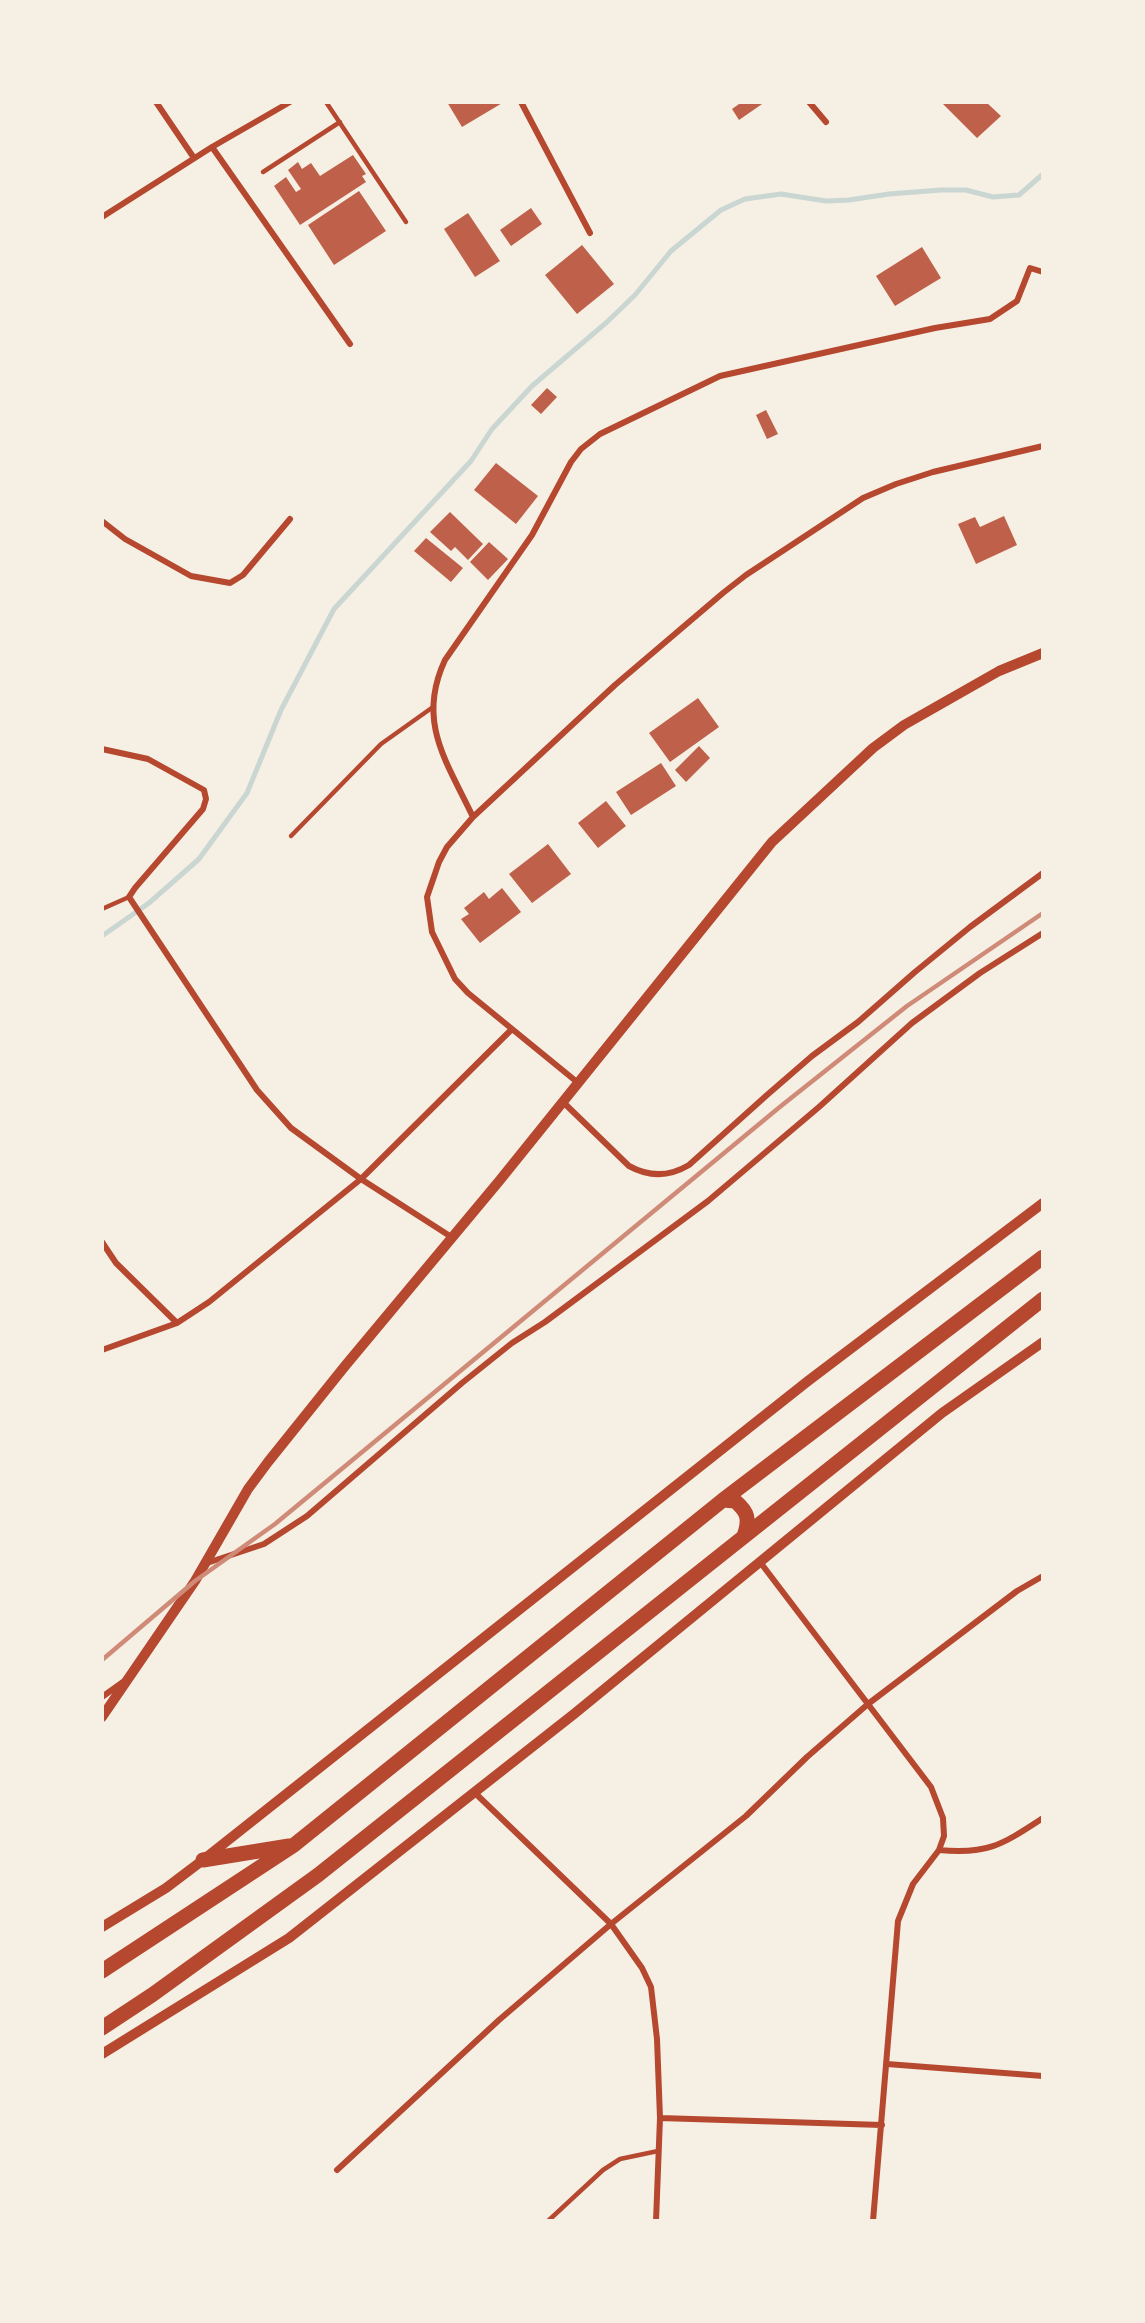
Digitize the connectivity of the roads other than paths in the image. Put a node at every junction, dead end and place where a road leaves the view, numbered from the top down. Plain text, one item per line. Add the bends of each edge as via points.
1 (156, 102) edge
2 (290, 102) edge
3 (326, 102) edge
4 (521, 102) edge
5 (809, 102) edge
6 (340, 122) junction
7 (826, 122) dead end
8 (212, 147) junction
9 (195, 158) junction
10 (262, 172) dead end
11 (102, 217) edge
12 (406, 222) dead end
13 (590, 233) dead end
14 (1043, 272) edge
15 (350, 344) dead end
16 (1043, 446) edge
17 (290, 519) dead end
18 (102, 521) edge
19 (1043, 654) edge
20 (433, 707) junction
21 (102, 748) edge
22 (473, 817) junction
23 (291, 836) dead end
24 (1043, 873) edge
25 (129, 897) junction
26 (102, 909) edge
27 (1043, 933) edge
28 (512, 1029) junction
29 (577, 1083) junction
30 (563, 1102) junction
31 (361, 1179) junction
32 (1043, 1203) edge
33 (453, 1238) junction
34 (102, 1242) edge
35 (1043, 1257) edge
36 (1043, 1299) edge
37 (177, 1323) junction
38 (1043, 1342) edge
39 (102, 1350) edge
40 (723, 1500) junction
41 (744, 1536) junction
42 (760, 1562) junction
43 (204, 1564) junction
44 (1043, 1576) edge
45 (127, 1678) junction
46 (102, 1697) edge
47 (868, 1704) junction
48 (102, 1717) edge
49 (474, 1792) junction
50 (1043, 1818) edge
51 (294, 1845) junction
52 (939, 1850) junction
53 (203, 1860) junction
54 (611, 1924) junction
55 (102, 1927) edge
56 (102, 1971) edge
57 (102, 2028) edge
58 (102, 2054) edge
59 (887, 2064) junction
60 (1043, 2076) edge
61 (660, 2118) junction
62 (882, 2125) junction
63 (658, 2151) junction
64 (337, 2170) dead end
65 (548, 2221) edge
66 (656, 2221) edge
67 (873, 2221) edge

1 - 9 street
2 - 8 street
3 - 6 lane
4 - 13 street
5 - 7 street
6 - 10 lane
6 - 12 lane
8 - 9 street
8 - 15 street
9 - 11 street
14 - 20 street via 1030,268 1017,301 990,319 720,376 600,434 571,462 532,535 445,660 437,677
16 - 22 street via 897,484 863,498 804,536 723,593 615,685
17 - 18 street via 243,575 230,583 191,576 125,539
19 - 29 street via 957,693 873,748 772,842
20 - 22 street via 437,744
20 - 23 lane via 381,744
21 - 25 street via 148,759 204,790 206,798 203,809
22 - 28 street via 439,862 428,897 428,915 455,979
24 - 30 street via 970,927 679,1171 654,1174 629,1166
25 - 26 lane
25 - 31 street via 257,1090 291,1128
27 - 43 street via 912,1023 708,1201 512,1343 307,1516 264,1544
28 - 29 street
28 - 31 street
29 - 30 street
30 - 33 street
31 - 33 street
31 - 37 street via 209,1302
32 - 53 street via 808,1381
33 - 43 street via 268,1462
34 - 37 street via 116,1263
35 - 40 main road
36 - 41 main road
37 - 39 street
38 - 42 street via 942,1413
40 - 41 main road via 735,1501 748,1514
40 - 51 main road
41 - 57 main road via 318,1875
42 - 47 street
42 - 49 street
43 - 45 street
44 - 47 street via 1017,1591
45 - 46 street
45 - 48 street
47 - 52 street via 931,1787 943,1818 944,1836
47 - 54 street via 746,1816
49 - 54 street
49 - 58 street via 289,1938
50 - 52 street via 994,1847 966,1853
51 - 53 main road
51 - 56 main road
52 - 59 street via 913,1884 898,1921
53 - 55 street
54 - 61 street via 651,1987
54 - 64 street via 499,2020
59 - 60 street
59 - 62 street
61 - 62 street
61 - 63 street
62 - 67 street
63 - 65 lane via 620,2159
63 - 66 street

